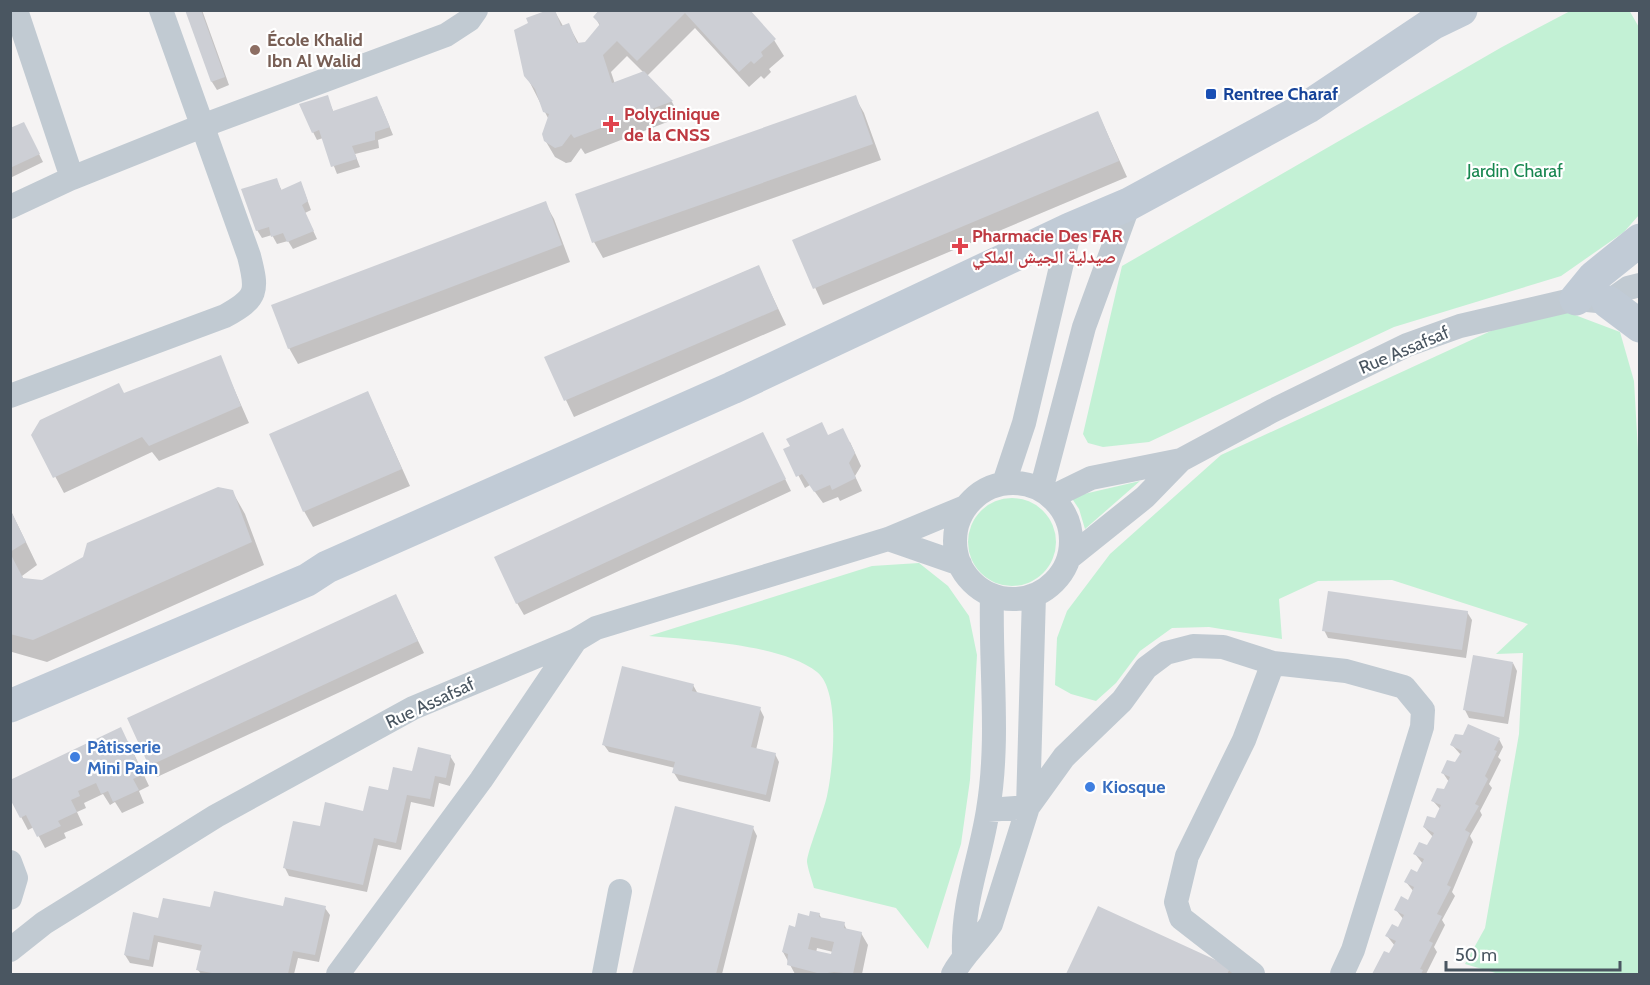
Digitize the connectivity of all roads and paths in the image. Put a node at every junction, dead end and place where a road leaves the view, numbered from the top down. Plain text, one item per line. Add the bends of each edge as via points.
1 (16, 10) edge
2 (161, 10) edge
3 (476, 10) edge
4 (1446, 15) edge
5 (202, 126) junction
6 (72, 178) junction
7 (1129, 204) junction
8 (10, 207) edge
9 (1070, 229) junction
10 (1640, 240) edge
11 (1640, 285) edge
12 (1592, 300) junction
13 (1640, 326) edge
14 (10, 396) edge
15 (1181, 460) junction
16 (1004, 483) junction
17 (1047, 493) junction
18 (965, 507) junction
19 (888, 539) junction
20 (1069, 558) junction
21 (960, 564) junction
22 (992, 595) junction
23 (1034, 595) junction
24 (576, 640) junction
25 (1273, 663) junction
26 (10, 706) edge
27 (1028, 807) junction
28 (988, 810) junction
29 (10, 862) edge
30 (620, 891) dead end
31 (10, 898) edge
32 (10, 950) edge
33 (958, 964) edge
34 (338, 975) edge
35 (604, 975) edge
36 (1253, 975) edge
37 (1342, 975) edge

1 - 6 street
2 - 5 street
3 - 5 street via 469,20 446,35
4 - 7 main road via 1308,107
5 - 6 street
5 - 14 street via 249,256 254,295 225,316
6 - 8 street
7 - 9 main road
7 - 17 street via 1084,327
9 - 16 street via 1027,412
9 - 26 main road via 732,388 327,567 307,580
10 - 12 main road via 1594,276
11 - 12 street, Rue Assafsaf
12 - 13 main road
12 - 15 street, Rue Assafsaf via 1460,326 1407,345
15 - 17 street, Rue Assafsaf via 1091,478
15 - 20 street, Rue Assafsaf via 1145,497
16 - 17 street via 1023,483
16 - 18 street via 982,491
17 - 20 street via 1065,514 1071,536
18 - 19 street, Rue Assafsaf
18 - 21 street via 957,525 955,545
19 - 21 street
19 - 24 street, Rue Assafsaf via 596,628
20 - 23 street via 1056,581
21 - 22 street via 979,588
22 - 23 street via 1013,599
22 - 28 street via 996,730
23 - 27 street
24 - 32 street, Rue Assafsaf via 413,708 216,816 44,923
24 - 34 street via 481,780
25 - 27 street via 1222,647 1193,646 1167,653 1146,668 1122,701 1064,757
25 - 36 street via 1244,740 1187,856 1176,902 1181,918
25 - 37 street via 1346,671 1404,687 1423,710 1417,749
27 - 28 street
27 - 33 street via 991,924
28 - 33 street via 966,904
29 - 31 street via 16,878
30 - 35 street

